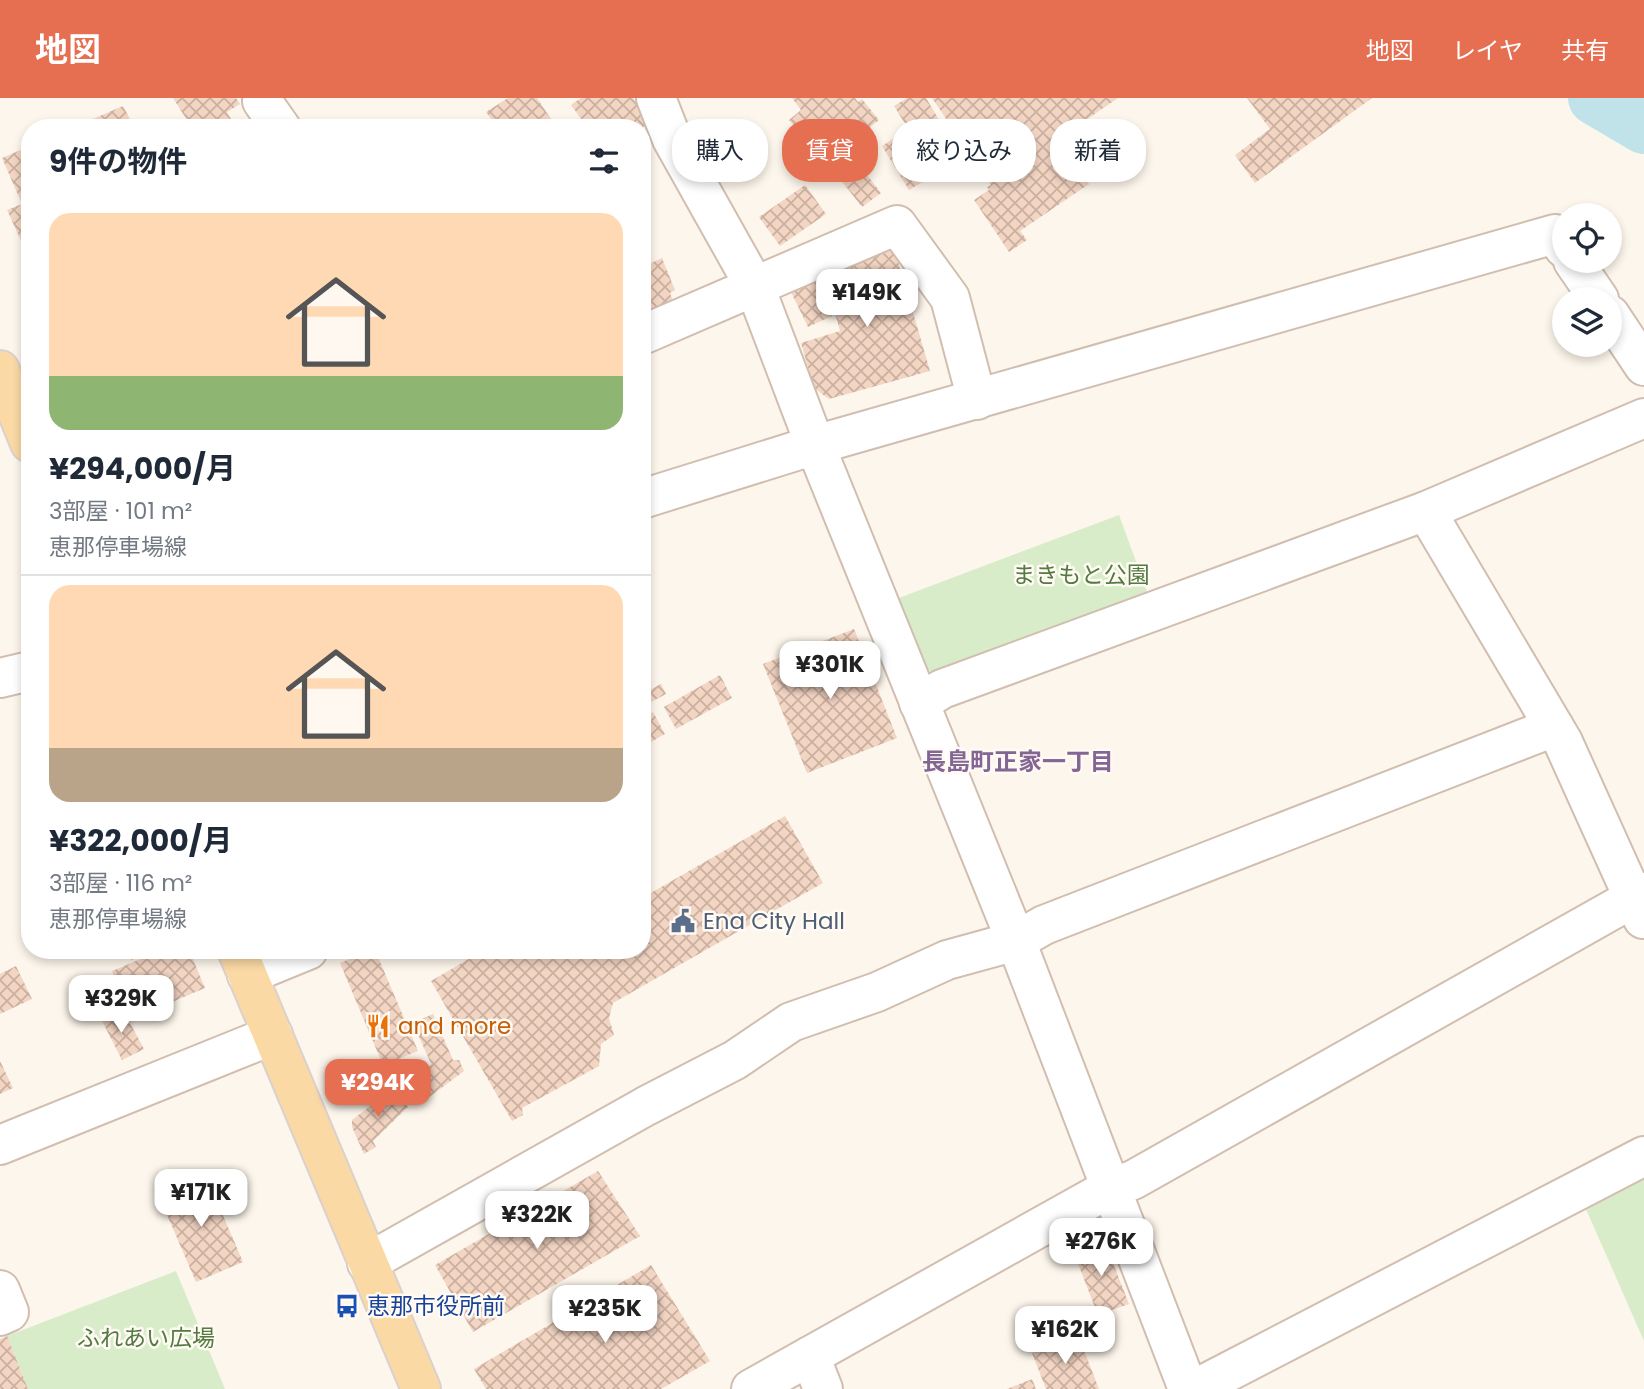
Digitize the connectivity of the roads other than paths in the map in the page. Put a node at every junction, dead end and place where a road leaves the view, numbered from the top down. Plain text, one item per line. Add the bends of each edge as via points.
1 (656, 98) edge
2 (1552, 235) edge
3 (755, 287) junction
4 (651, 331) edge
5 (1622, 334) edge
6 (1644, 366) edge
7 (0, 370) edge
8 (977, 400) junction
9 (1644, 418) edge
10 (21, 421) edge
11 (815, 444) junction
12 (651, 496) edge
13 (1426, 511) junction
14 (21, 673) edge
15 (0, 678) edge
16 (919, 703) junction
17 (1554, 727) junction
18 (1641, 903) edge
19 (1016, 941) junction
20 (242, 962) edge
21 (273, 1035) junction
22 (0, 1145) edge
23 (1644, 1156) edge
24 (1110, 1188) junction
25 (367, 1263) junction
26 (0, 1290) edge
27 (0, 1316) edge
28 (816, 1373) edge
29 (421, 1389) edge
30 (751, 1389) edge
31 (1188, 1389) edge
32 (1195, 1389) edge

1 - 3 street via 672,139
2 - 8 street
3 - 4 street
3 - 8 street via 897,225 950,298
3 - 11 street
5 - 6 street
7 - 10 main road
8 - 11 street
9 - 13 street
11 - 12 street
11 - 16 street
13 - 16 street via 942,689
13 - 17 street
14 - 15 street
16 - 19 street
17 - 18 street
17 - 19 street via 1044,925
18 - 24 street via 1133,1180
19 - 24 street
19 - 25 street via 947,960 877,992 791,1022 735,1060
20 - 21 main road
21 - 22 street
21 - 25 main road
23 - 32 street
24 - 28 street
24 - 31 street
25 - 29 main road
26 - 27 street via 9,1312
28 - 30 street

